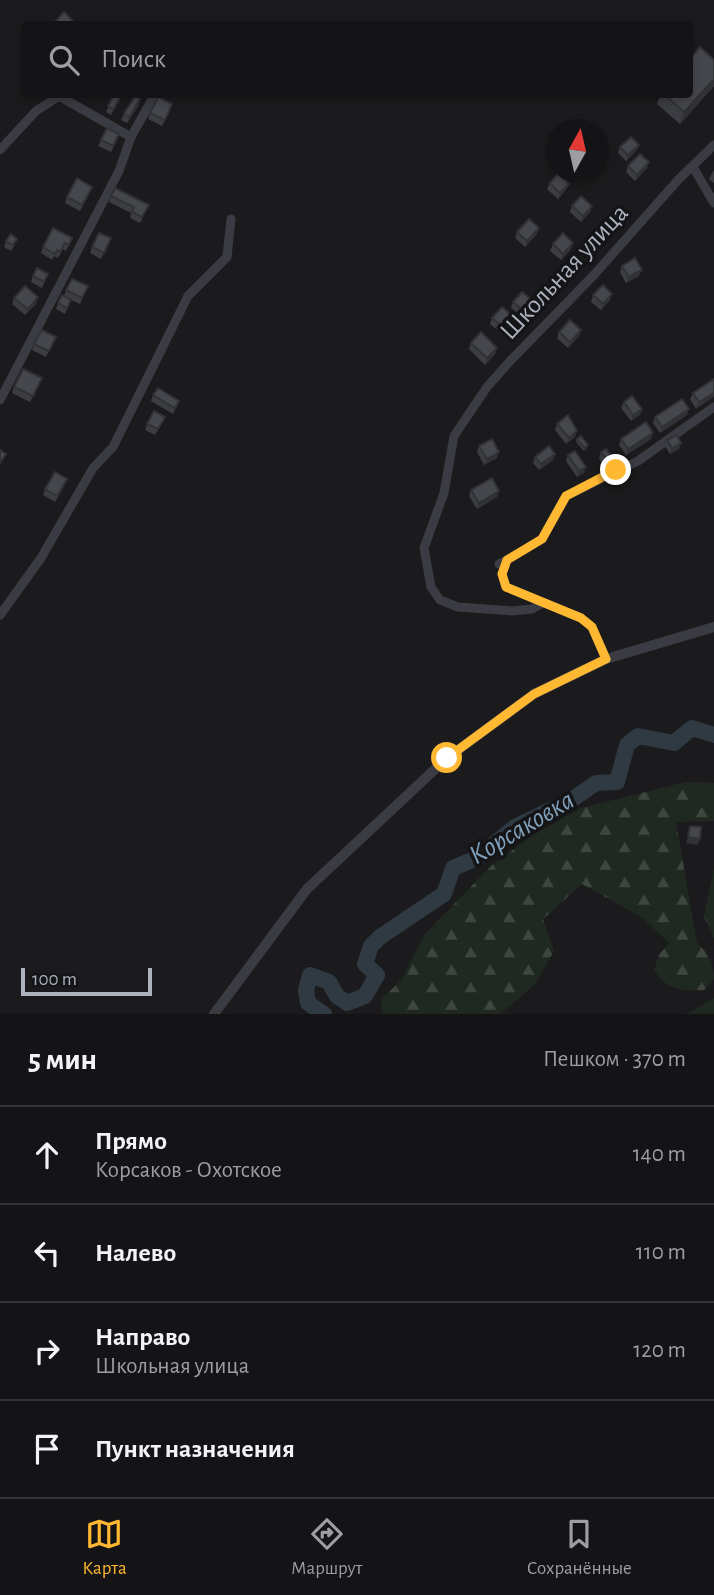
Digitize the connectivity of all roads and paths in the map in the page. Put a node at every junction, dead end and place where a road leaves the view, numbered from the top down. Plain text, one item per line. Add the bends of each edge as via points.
1 (56, 98) edge
2 (63, 98) edge
3 (153, 98) edge
4 (131, 137) junction
5 (714, 145) edge
6 (0, 150) edge
7 (693, 167) junction
8 (714, 203) edge
9 (231, 219) dead end
10 (0, 400) edge
11 (714, 407) edge
12 (543, 603) junction
13 (0, 615) edge
14 (714, 628) edge
15 (606, 659) junction
16 (214, 1014) edge

1 - 6 street via 36,111
2 - 4 street
3 - 4 street
4 - 10 street via 119,171
5 - 7 street, Школьная улица
7 - 8 street
7 - 12 street, Школьная улица via 487,387 454,436 444,493 424,548 431,587 440,600 458,607 512,611
9 - 13 street via 227,257 188,296 113,447 93,468 41,558
11 - 12 street via 638,461 566,496 542,539 503,562 506,587
12 - 15 street via 592,627
14 - 15 street
15 - 16 street via 534,694 447,758 307,889

